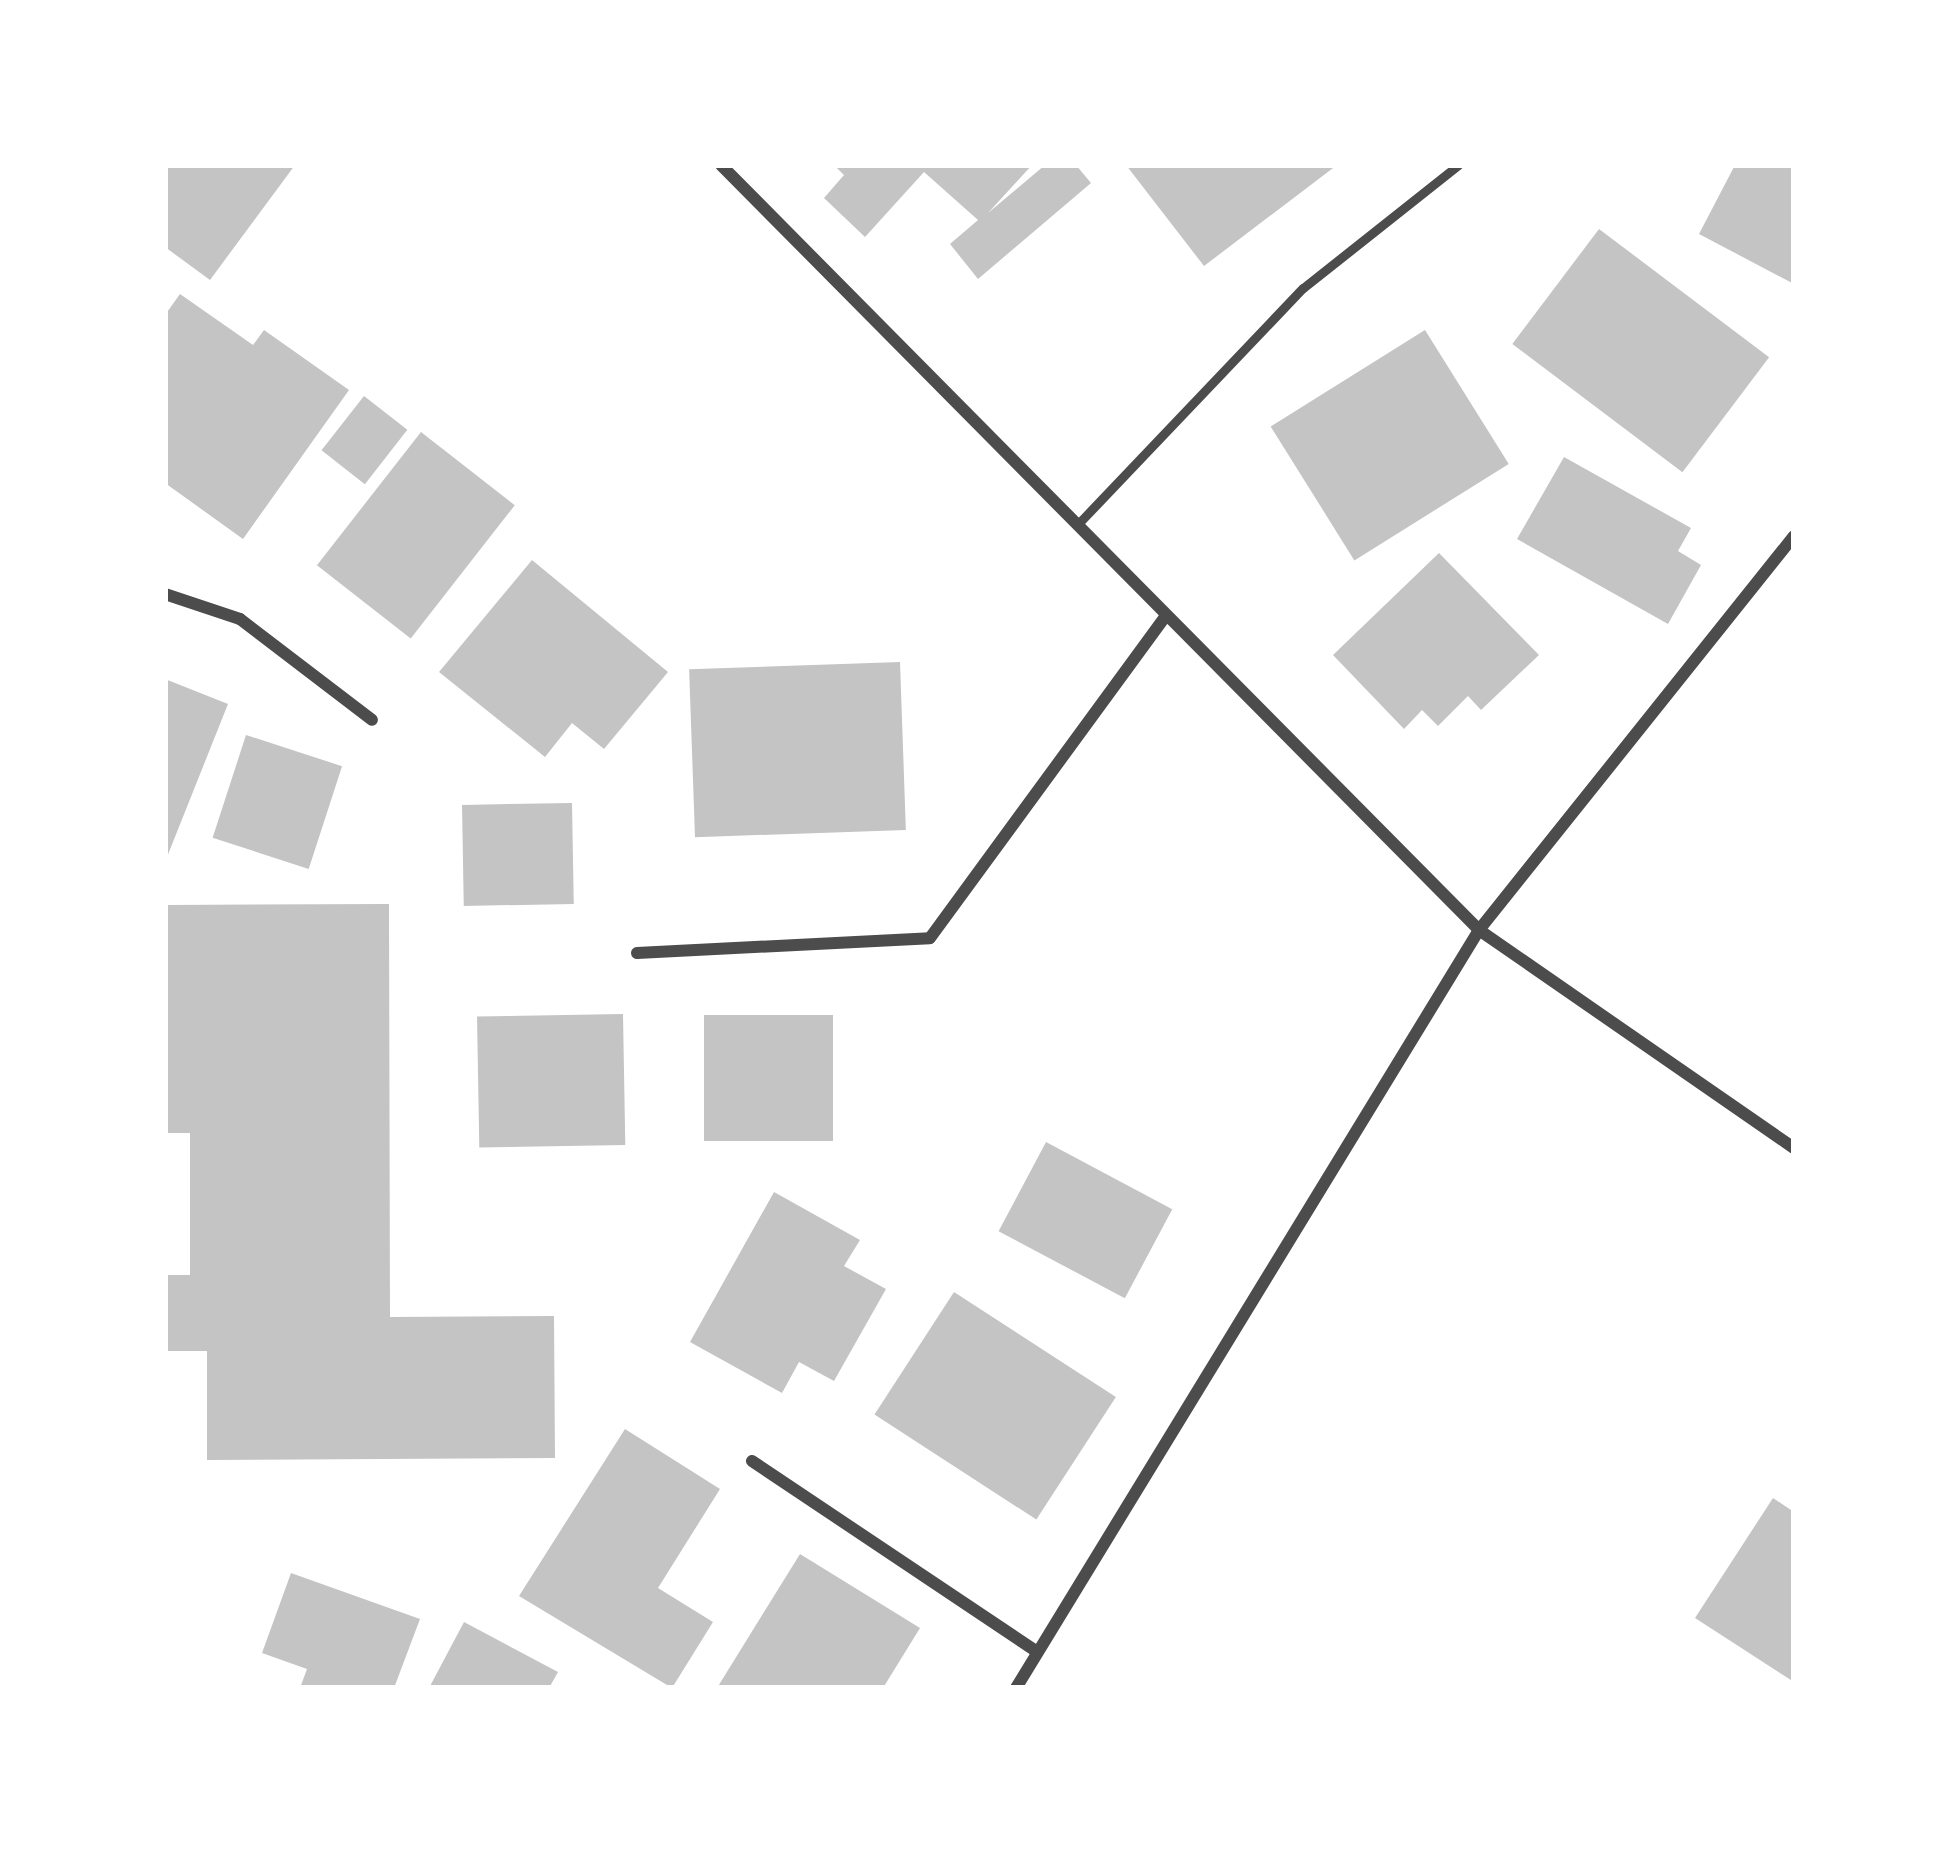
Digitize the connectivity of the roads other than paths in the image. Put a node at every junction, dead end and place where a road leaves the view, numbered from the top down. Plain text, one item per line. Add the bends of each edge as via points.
1 (721, 165) edge
2 (1458, 165) edge
3 (1077, 525) junction
4 (1794, 536) edge
5 (165, 594) edge
6 (1166, 616) junction
7 (372, 720) dead end
8 (1479, 930) junction
9 (637, 953) dead end
10 (1794, 1148) edge
11 (752, 1461) dead end
12 (1036, 1652) junction
13 (1016, 1688) edge

1 - 3 street
2 - 3 lane via 1303,288
3 - 6 street
4 - 8 street
5 - 7 street via 240,619
6 - 8 street
6 - 9 street via 930,938
8 - 10 street
8 - 12 street
11 - 12 street
12 - 13 street

